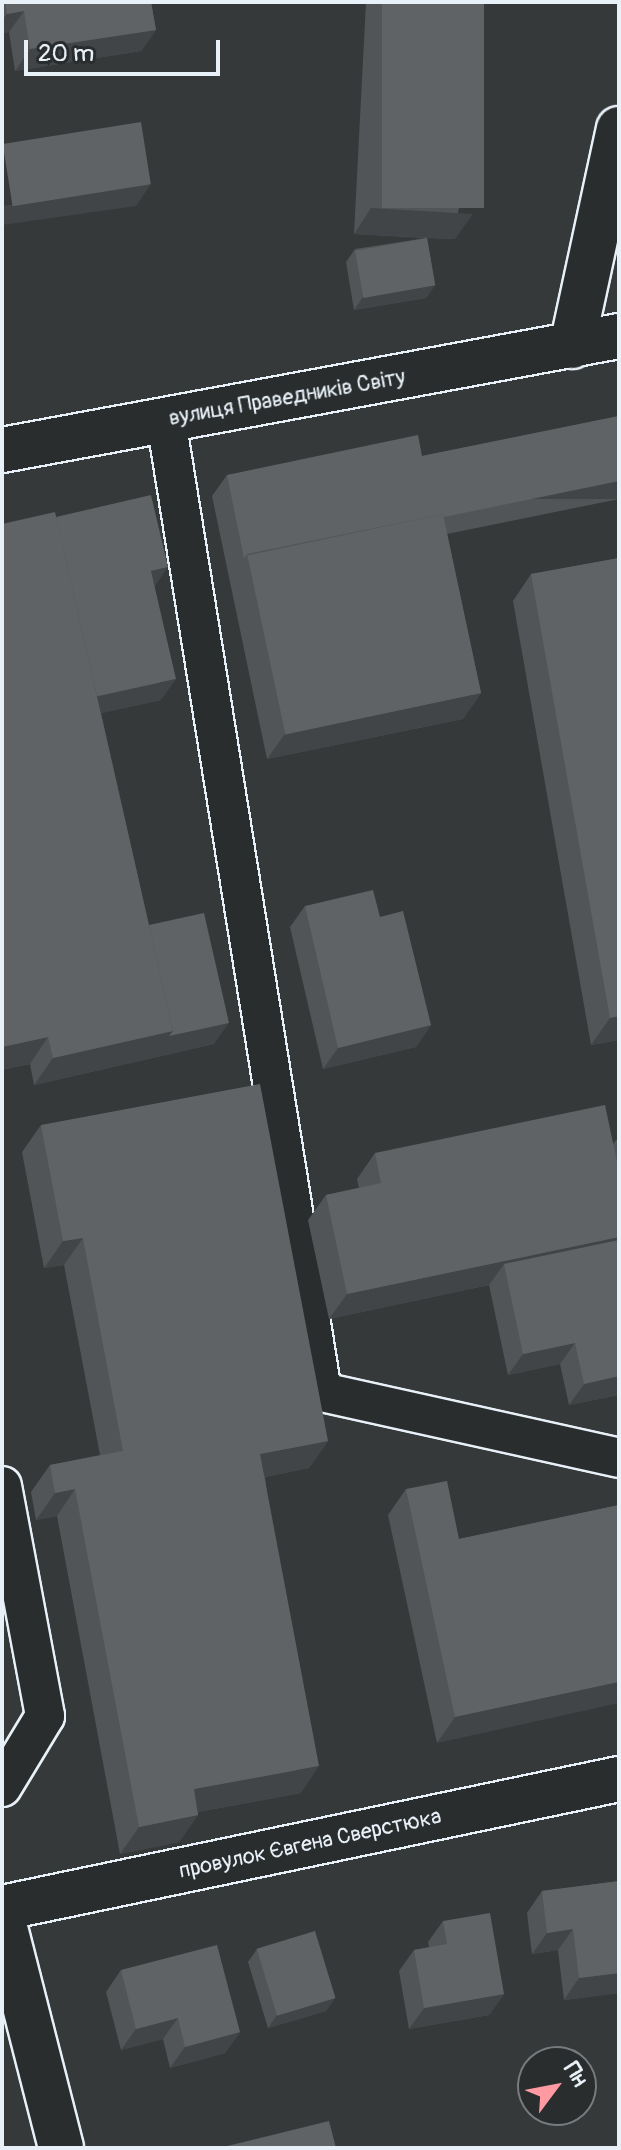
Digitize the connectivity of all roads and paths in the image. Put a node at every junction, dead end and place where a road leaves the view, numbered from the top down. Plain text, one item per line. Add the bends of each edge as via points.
1 (619, 129) edge
2 (619, 336) edge
3 (572, 346) junction
4 (166, 420) junction
5 (2, 450) edge
6 (619, 1458) edge
7 (2, 1486) edge
8 (619, 1779) edge
9 (2, 1787) edge
10 (2, 1908) edge
11 (2, 1916) edge
12 (61, 2148) edge

1 - 3 street
2 - 3 street, вулиця Праведників Світу
3 - 4 street, вулиця Праведників Світу
4 - 5 street, вулиця Праведників Світу
4 - 6 lane via 322,1392
7 - 9 lane via 45,1716
8 - 10 street, провулок Євгена Сверстюка
11 - 12 street

